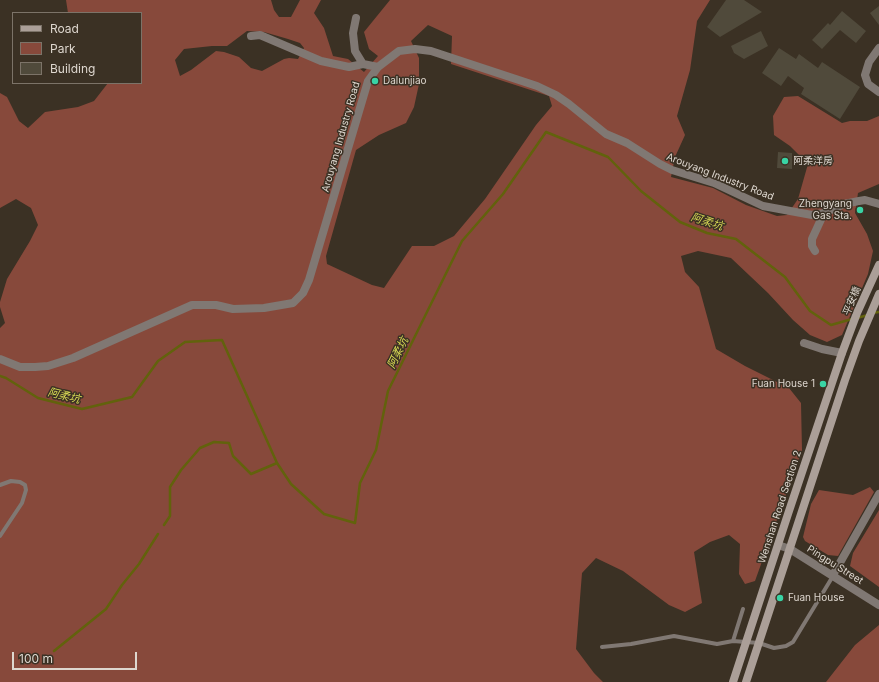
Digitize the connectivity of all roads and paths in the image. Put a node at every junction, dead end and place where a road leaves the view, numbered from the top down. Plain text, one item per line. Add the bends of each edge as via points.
1 (356, 18) dead end
2 (251, 36) dead end
3 (879, 48) edge
4 (363, 64) junction
5 (378, 67) junction
6 (879, 92) edge
7 (879, 204) edge
8 (824, 213) junction
9 (815, 250) dead end
10 (877, 268) edge
11 (879, 294) edge
12 (848, 338) joint
13 (804, 342) dead end
14 (842, 353) junction
15 (0, 359) edge
16 (0, 485) edge
17 (879, 494) edge
18 (0, 536) edge
19 (778, 545) junction
20 (790, 549) junction
21 (833, 575) junction
22 (879, 605) edge
23 (743, 609) dead end
24 (733, 641) junction
25 (746, 642) junction
26 (758, 644) junction
27 (602, 647) dead end
28 (733, 682) edge
29 (746, 682) edge

1 - 4 street via 353,42
2 - 4 street via 260,35 335,64 349,67
3 - 6 street via 869,62 865,75 868,84
4 - 5 street
5 - 8 street, Arouyang Industry Road via 399,51 415,49 431,51 503,74 556,95 606,134 672,170 714,183 763,206 812,215
5 - 15 street, Arouyang Industry Road via 368,81 309,280 303,293 293,303 264,308 192,304 73,358 48,366 20,366
7 - 8 street, Arouyang Industry Road via 865,200 844,204
8 - 9 street via 812,239
10 - 12 main road, 平安橋
11 - 20 main road via 859,341
12 - 14 main road, Wenshan Road Section 2
13 - 14 street
14 - 19 main road, Wenshan Road Section 2
16 - 18 lane via 11,481 20,482 25,485 26,490 22,503
17 - 21 street
19 - 20 street, Pingpu Street
19 - 25 main road, Wenshan Road Section 2
20 - 21 street, Pingpu Street
20 - 26 main road
21 - 22 street, Pingpu Street
21 - 26 lane via 793,642 774,648
23 - 24 lane
24 - 25 lane
24 - 27 lane via 717,644 674,636
25 - 26 lane
25 - 28 main road, Wenshan Road Section 2
26 - 29 main road

